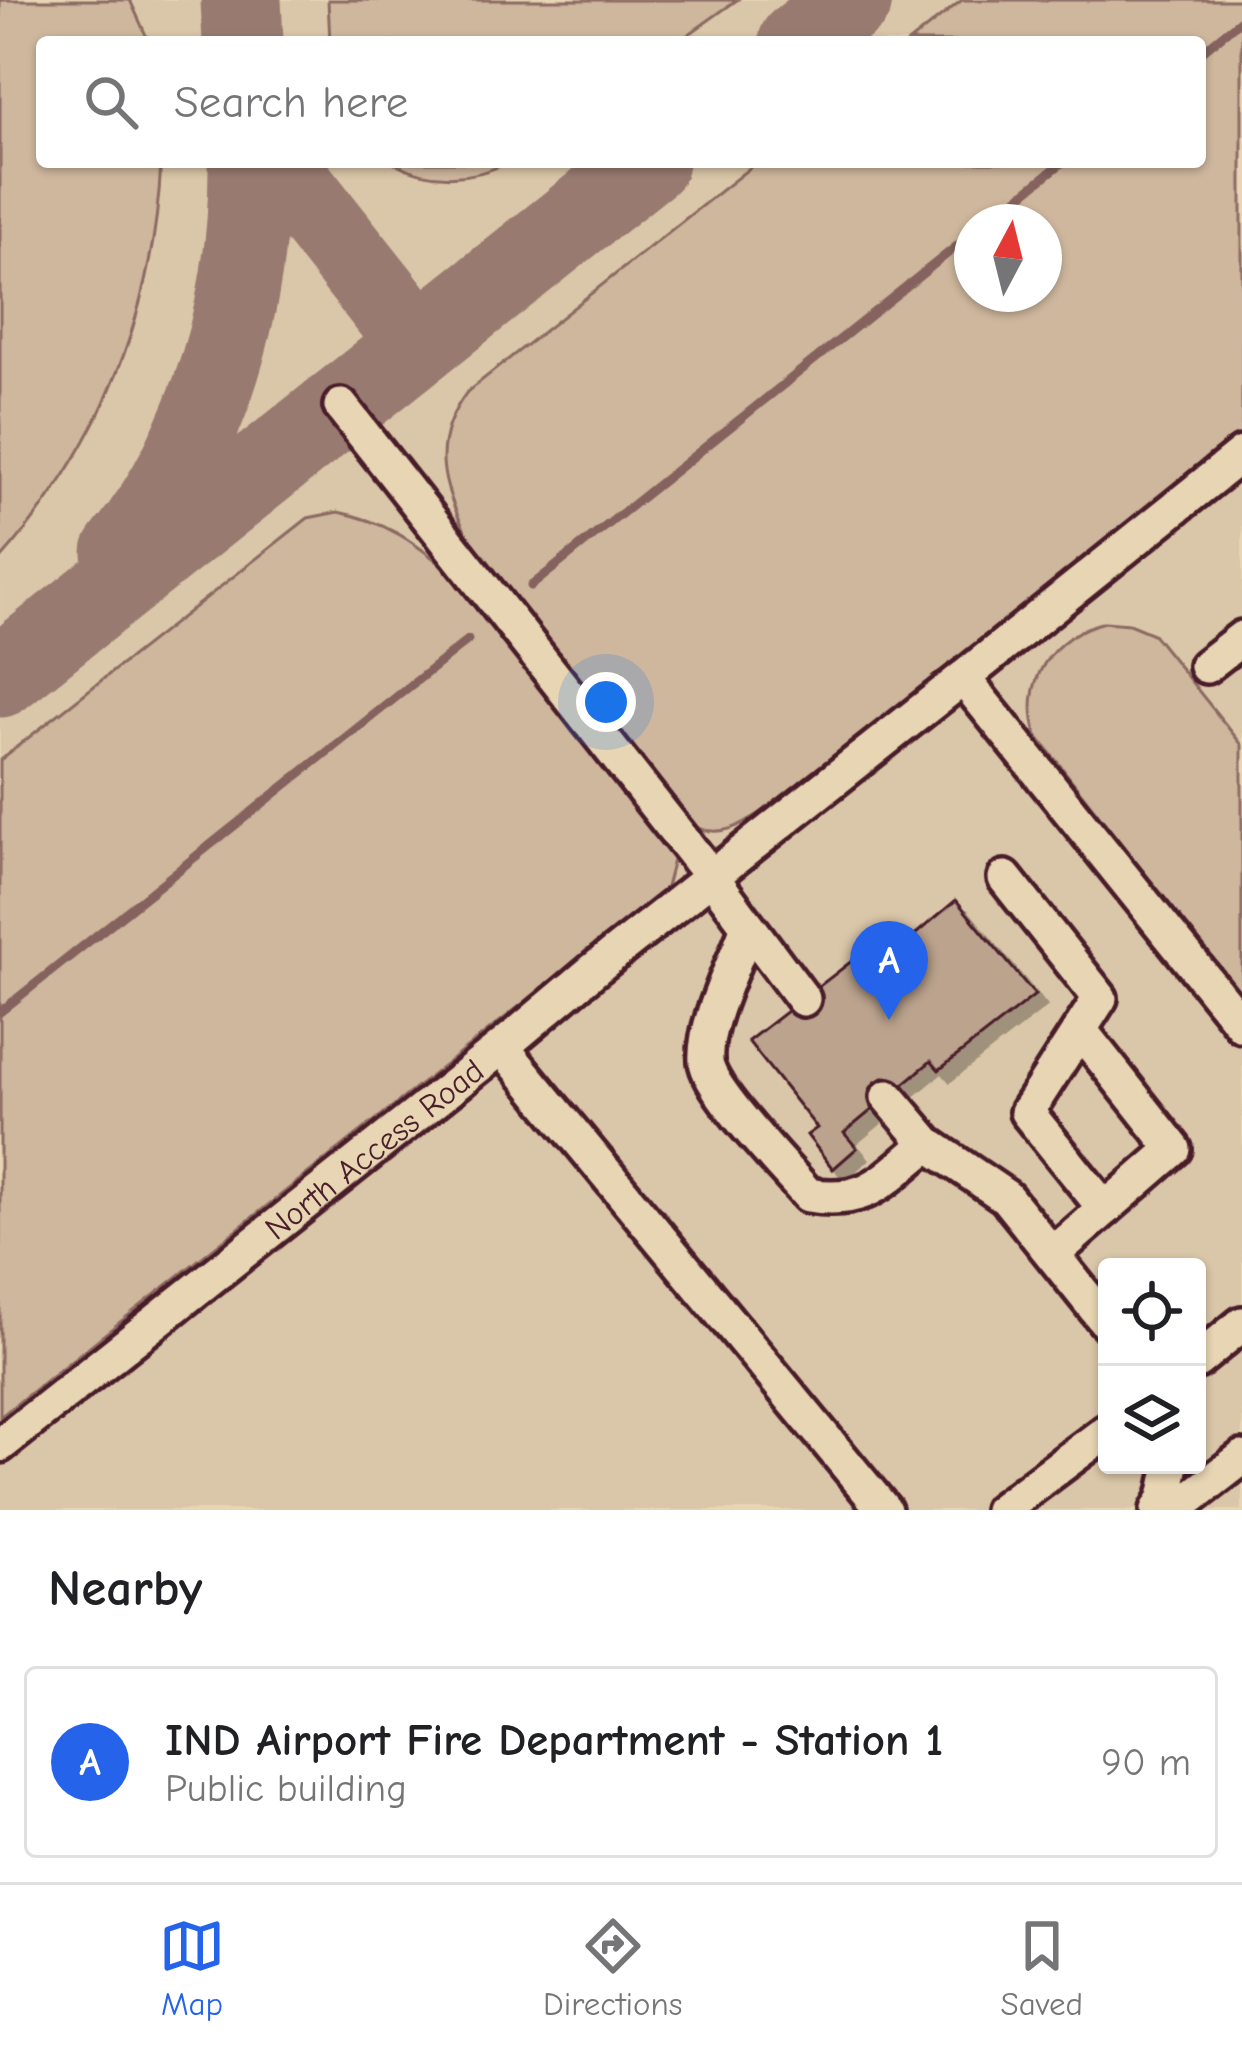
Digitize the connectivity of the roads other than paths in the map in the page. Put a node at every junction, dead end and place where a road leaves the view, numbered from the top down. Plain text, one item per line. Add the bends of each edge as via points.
1 (341, 406) dead end
2 (1242, 454) edge
3 (1242, 638) edge
4 (1206, 666) dead end
5 (963, 678) junction
6 (711, 877) junction
7 (1005, 878) dead end
8 (748, 926) junction
9 (802, 999) dead end
10 (1242, 1025) edge
11 (1080, 1030) junction
12 (502, 1047) junction
13 (887, 1097) dead end
14 (928, 1144) junction
15 (1105, 1209) junction
16 (1052, 1255) junction
17 (1098, 1312) edge
18 (1242, 1324) edge
19 (1206, 1354) edge
20 (1098, 1438) edge
21 (0, 1445) edge
22 (1242, 1458) edge
23 (1242, 1471) edge
24 (1170, 1474) edge
25 (1184, 1503) edge
26 (884, 1510) edge
27 (1001, 1510) edge
28 (1158, 1510) edge

1 - 6 street
2 - 5 street
3 - 4 street
5 - 6 street
5 - 10 street
6 - 8 street
6 - 12 street
7 - 11 street via 1100,998
8 - 9 street
8 - 14 street via 709,1035 706,1064 717,1088 808,1196 866,1193
11 - 15 street via 1027,1112
11 - 15 street via 1174,1149
12 - 21 street, North Access Road
12 - 26 street, North Access Road
13 - 14 street
14 - 16 street via 1006,1197
15 - 16 street
16 - 17 street
18 - 19 street
20 - 27 street
22 - 25 street
23 - 25 street
24 - 28 street

